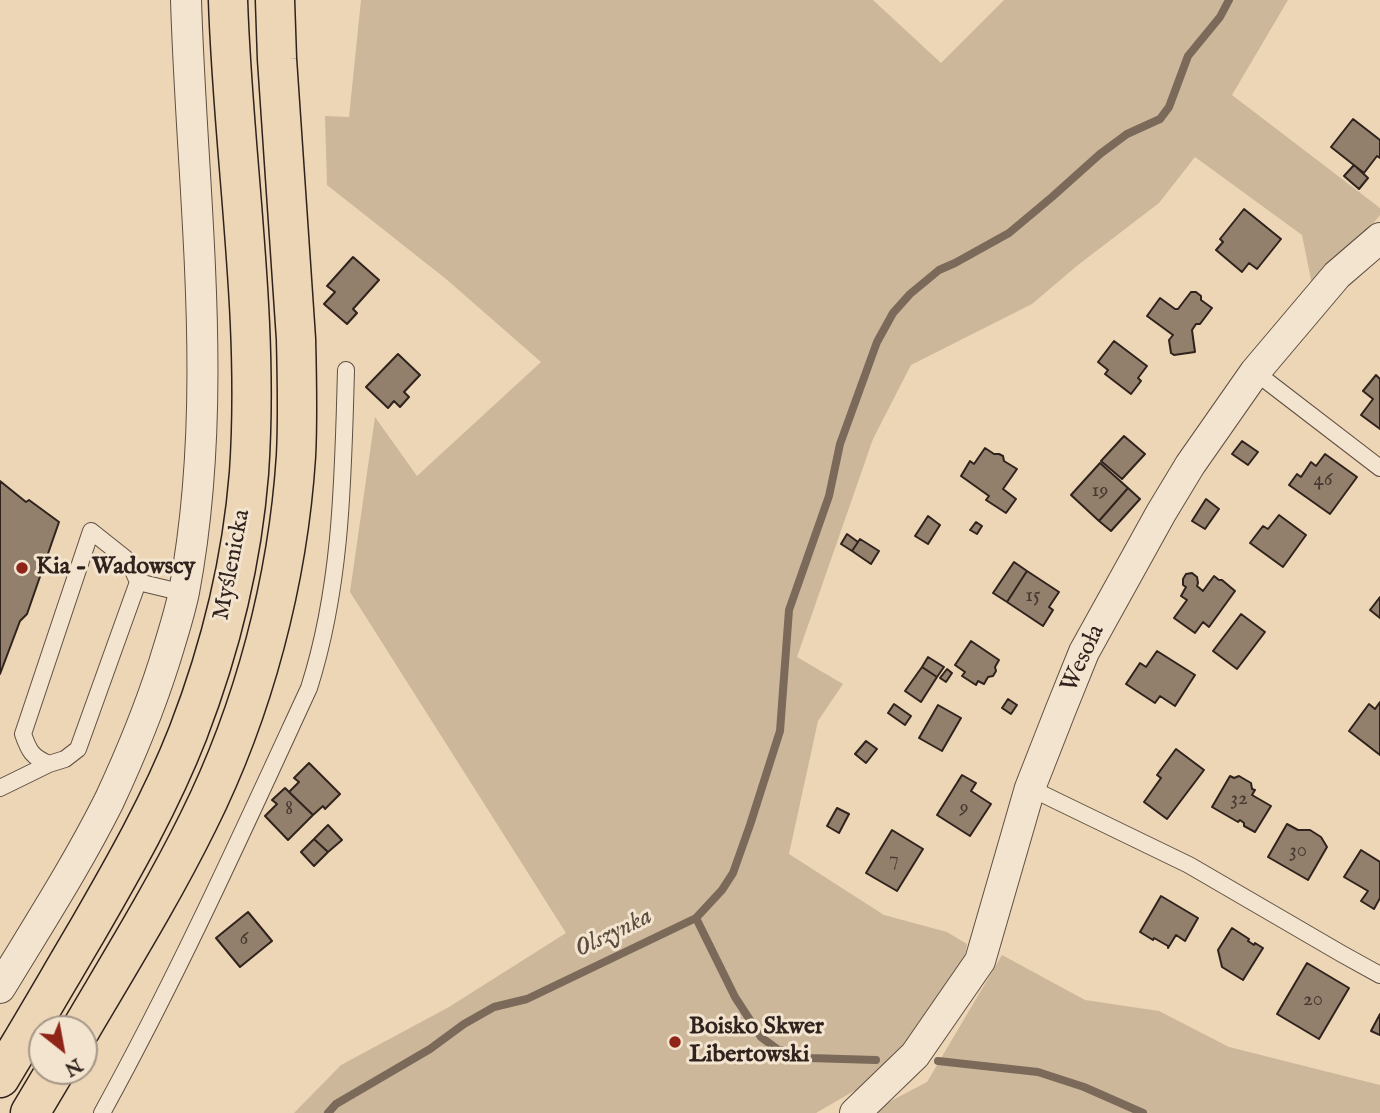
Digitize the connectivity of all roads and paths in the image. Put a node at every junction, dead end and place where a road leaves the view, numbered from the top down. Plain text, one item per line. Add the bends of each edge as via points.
1 (186, 0) edge
2 (228, 0) edge
3 (275, 0) edge
4 (1380, 238) edge
5 (346, 370) dead end
6 (1255, 372) junction
7 (1380, 468) edge
8 (138, 582) junction
9 (184, 593) junction
10 (49, 764) junction
11 (0, 788) edge
12 (1030, 788) junction
13 (1380, 975) edge
14 (0, 988) edge
15 (88, 1015) edge
16 (0, 1078) edge
17 (47, 1085) edge
18 (30, 1113) edge
19 (102, 1113) edge
20 (855, 1113) edge

1 - 9 street via 204,359 199,473
2 - 16 highway, Myślenicka via 252,382 244,519 232,584 204,690 171,773 113,886
3 - 15 highway, Myślenicka via 297,363 296,454 285,552 258,667 229,751 199,821
4 - 6 street, Wesoła via 1337,275
5 - 19 lane via 340,528 320,653 309,688
6 - 7 lane
6 - 12 street, Wesoła via 1190,465 1084,652
8 - 9 lane
8 - 10 lane via 78,750
8 - 10 lane via 125,558 91,531 23,734 36,759
9 - 14 street via 136,741 78,859
10 - 11 lane
12 - 13 lane via 1189,866
12 - 20 street, Wesoła via 980,961 915,1055
17 - 18 highway

